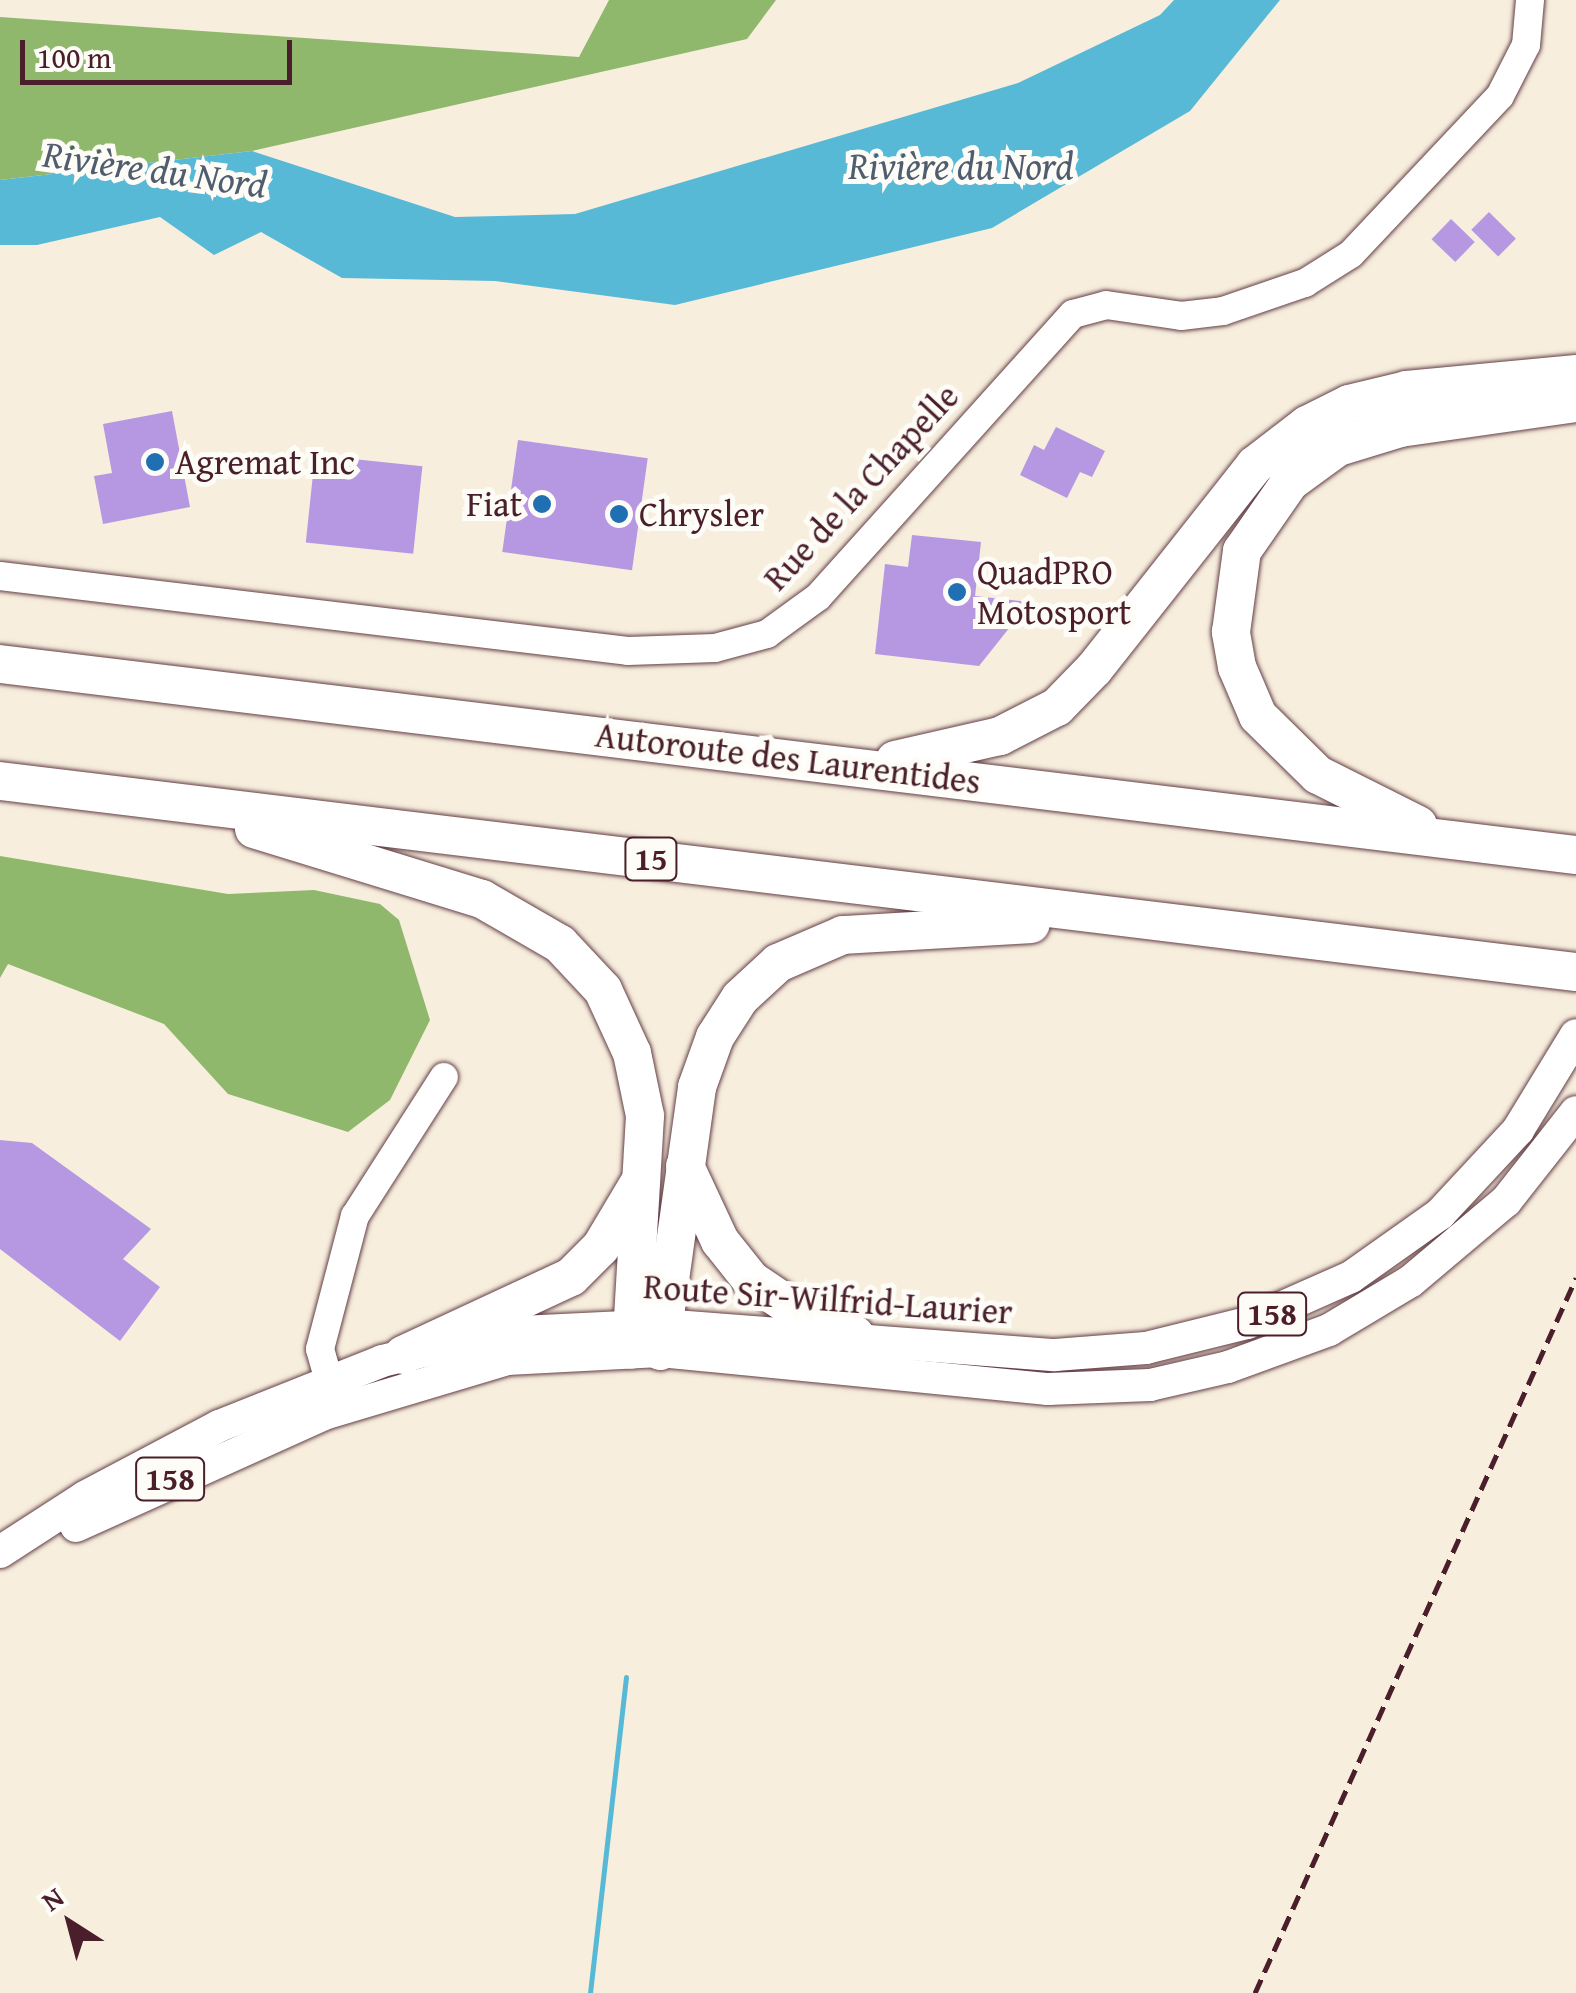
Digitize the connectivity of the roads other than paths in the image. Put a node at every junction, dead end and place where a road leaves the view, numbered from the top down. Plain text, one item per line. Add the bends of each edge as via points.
1 (1530, 0) edge
2 (1570, 377) edge
3 (0, 576) edge
4 (0, 664) edge
5 (863, 767) junction
6 (0, 781) edge
7 (161, 800) junction
8 (1448, 840) junction
9 (1576, 856) edge
10 (1142, 919) junction
11 (1572, 972) edge
12 (1576, 1034) edge
13 (444, 1077) dead end
14 (1576, 1112) edge
15 (685, 1166) junction
16 (642, 1179) junction
17 (855, 1335) junction
18 (646, 1337) junction
19 (403, 1355) junction
20 (332, 1395) junction
21 (0, 1552) edge
22 (0, 1572) edge

1 - 3 street, Rue de la Chapelle via 1526,45 1500,96 1351,254 1305,283 1203,315 1106,305 1073,314 806,608 766,634 715,648 628,652
2 - 5 highway via 1407,390 1321,417 1254,465 1094,670 1057,707 1000,736
2 - 8 highway via 1338,447 1300,472 1266,508 1236,567 1233,649 1250,701 1268,730 1318,776
4 - 5 highway, Autoroute des Laurentides
5 - 8 highway, Autoroute des Laurentides
6 - 7 highway, 15
7 - 10 highway, 15
7 - 16 highway via 449,886 560,944 603,990 632,1053 645,1116
8 - 9 highway, Autoroute des Laurentides
10 - 11 highway, 15
10 - 15 highway via 887,929 825,940 794,954 753,984 715,1037 697,1087
12 - 17 main road, Route Sir-Wilfrid-Laurier / 158 via 1526,1119 1461,1195 1394,1250 1300,1303 1200,1337 1078,1354
13 - 20 street via 355,1216 322,1334
14 - 18 main road, Route Sir-Wilfrid-Laurier / 158 via 1506,1201 1411,1281 1329,1330 1228,1368 1150,1385 1048,1389
15 - 17 highway via 720,1240 750,1280 796,1311
15 - 18 highway
16 - 18 highway
16 - 19 highway via 601,1247 571,1277
17 - 18 main road, Route Sir-Wilfrid-Laurier / 158
18 - 19 main road, Route Sir-Wilfrid-Laurier / 158 via 500,1334
18 - 20 main road, Route Sir-Wilfrid-Laurier / 158
19 - 20 main road, Route Sir-Wilfrid-Laurier / 158
20 - 21 main road, Route Sir-Wilfrid-Laurier / 158 via 165,1452
20 - 22 main road, Route Sir-Wilfrid-Laurier / 158

